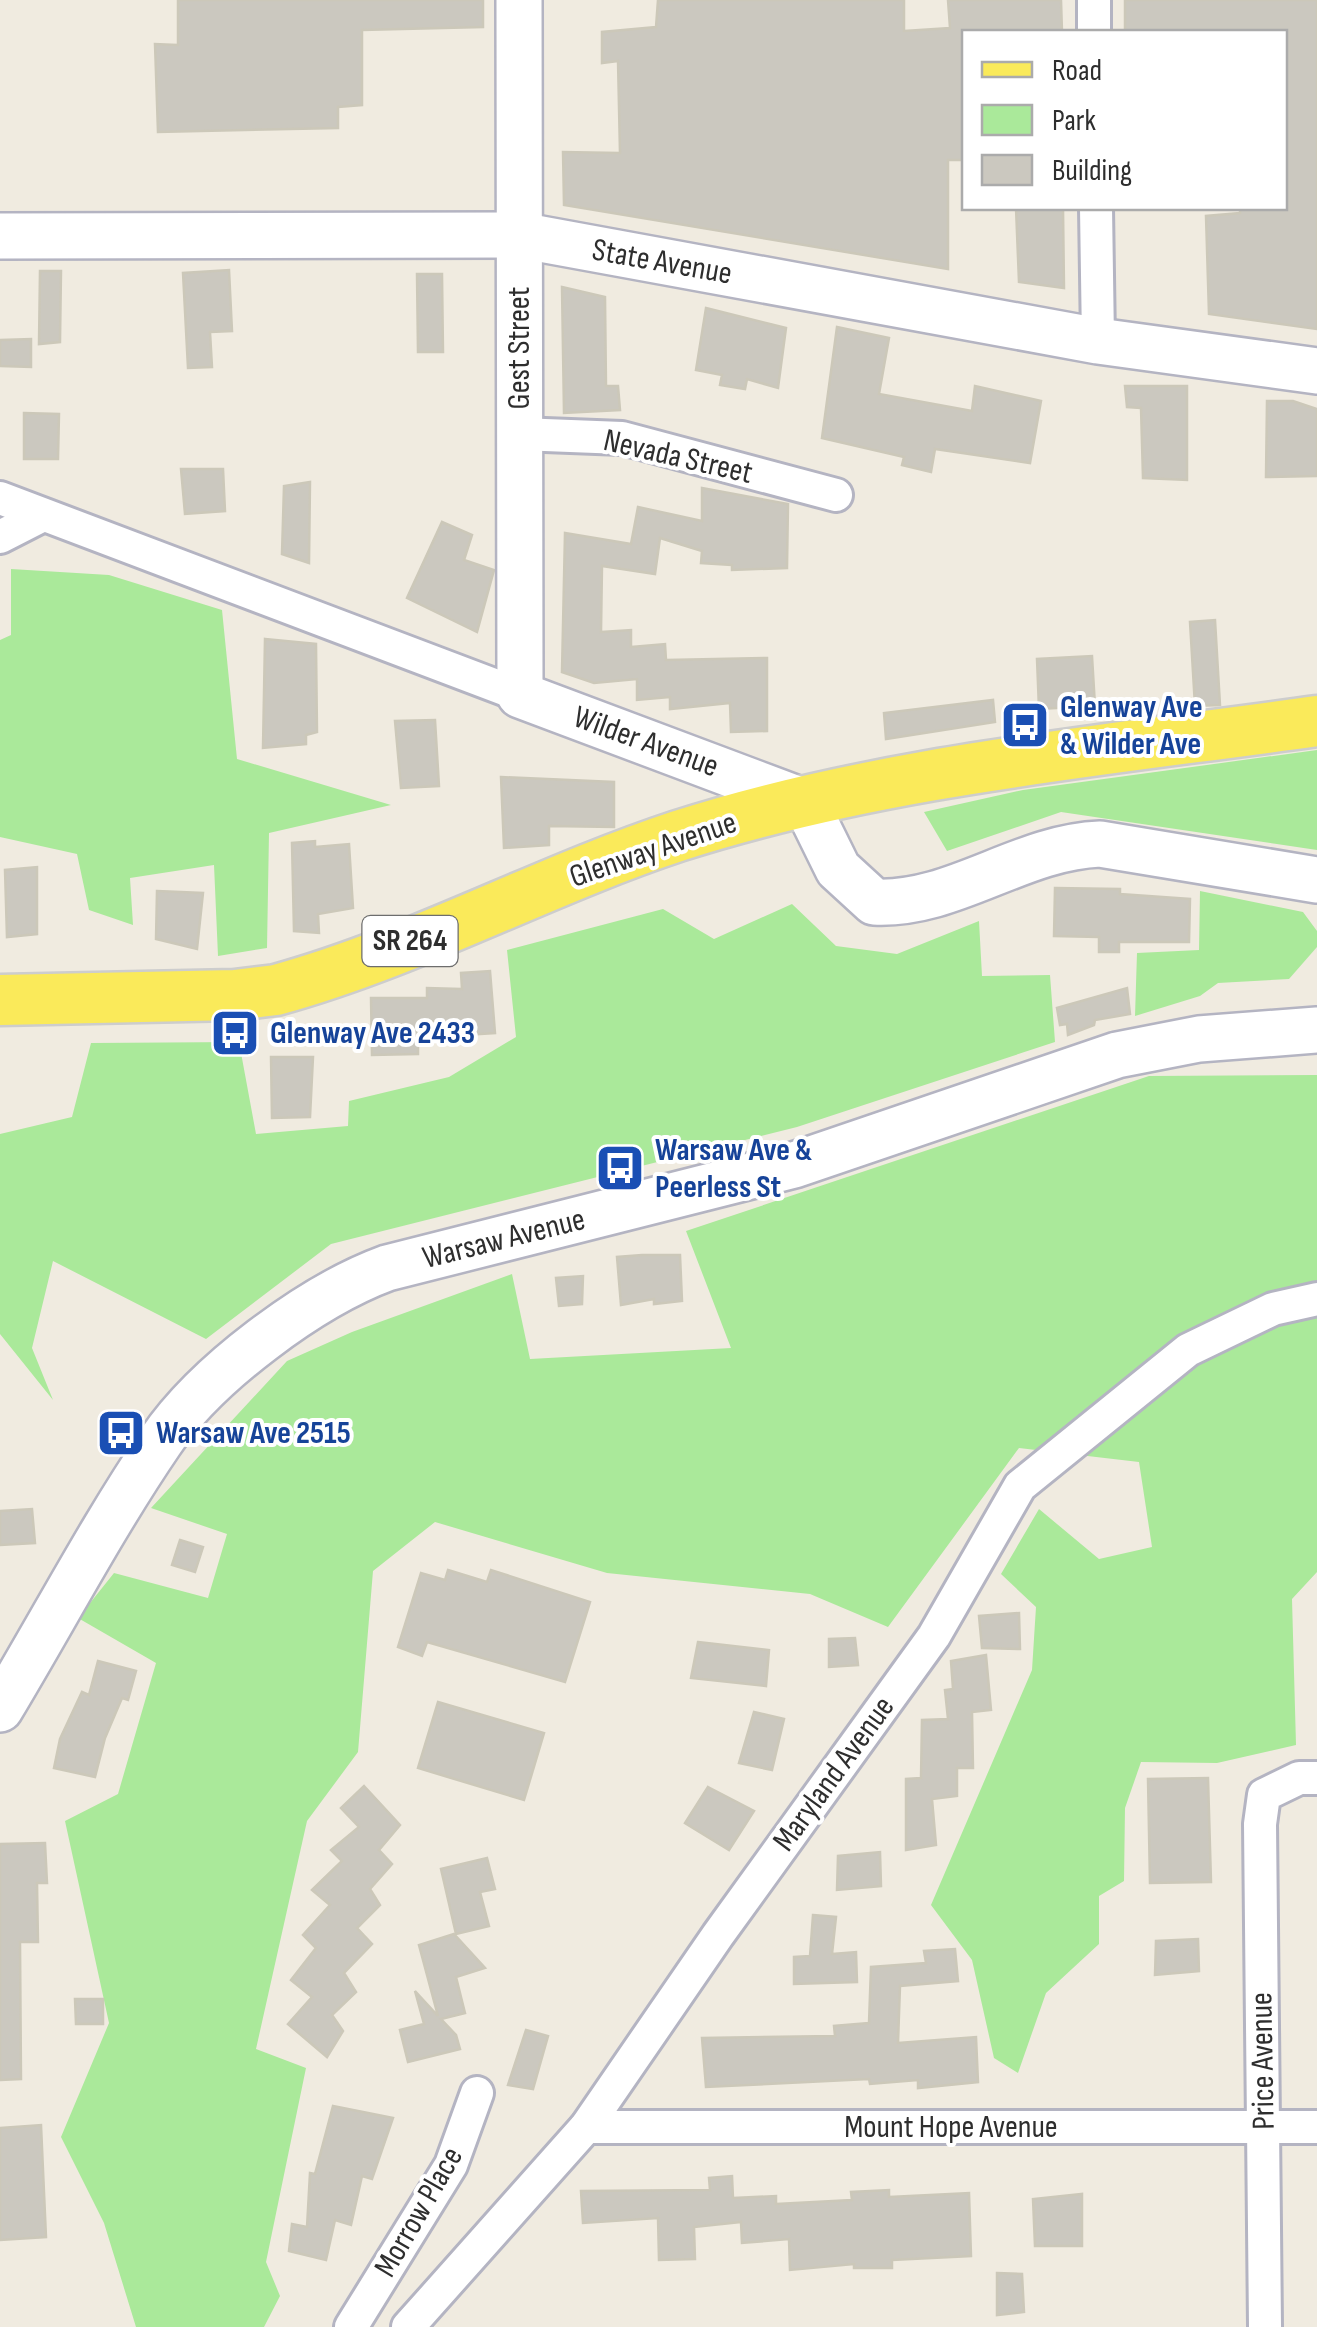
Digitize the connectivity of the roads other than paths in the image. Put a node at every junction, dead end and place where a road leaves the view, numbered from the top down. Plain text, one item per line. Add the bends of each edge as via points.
1 (519, 0) edge
2 (1094, 0) edge
3 (1094, 30) edge
4 (1096, 210) edge
5 (519, 235) junction
6 (0, 236) edge
7 (1098, 342) junction
8 (1317, 372) edge
9 (519, 434) junction
10 (836, 495) dead end
11 (0, 498) edge
12 (43, 515) junction
13 (0, 537) edge
14 (520, 695) junction
15 (1317, 720) edge
16 (805, 802) junction
17 (1317, 880) edge
18 (0, 1000) edge
19 (1317, 1030) edge
20 (1317, 1299) edge
21 (0, 1710) edge
22 (1317, 1778) edge
23 (477, 2093) dead end
24 (1264, 2127) junction
25 (1317, 2127) edge
26 (586, 2128) junction
27 (351, 2327) edge
28 (408, 2327) edge
29 (1265, 2327) edge

1 - 5 main road, Gest Street
2 - 3 street
4 - 7 street
5 - 6 main road, State Avenue
5 - 7 main road, State Avenue
5 - 9 main road, Gest Street
7 - 8 main road, State Avenue
9 - 10 street, Nevada Street via 622,438
9 - 14 main road, Gest Street
11 - 12 street, Wilder Avenue
12 - 13 street
12 - 14 street, Wilder Avenue
14 - 16 main road, Wilder Avenue
15 - 16 main road, Glenway Avenue / SR 264 via 950,773
16 - 17 main road via 838,869 874,902 917,902 1067,845 1100,844
16 - 18 main road, Glenway Avenue / SR 264 via 678,837 276,990
19 - 21 main road, Warsaw Avenue via 1198,1039 1117,1055 794,1165 348,1283 296,1315 200,1394 161,1440
20 - 26 street, Maryland Avenue via 1273,1309 1188,1350 1020,1486 934,1636
22 - 24 street, Price Avenue via 1299,1778 1264,1794
23 - 27 street, Morrow Place via 451,2165
24 - 25 street, Mount Hope Avenue
24 - 26 street, Mount Hope Avenue
24 - 29 street, Price Avenue
26 - 28 street, Maryland Avenue

